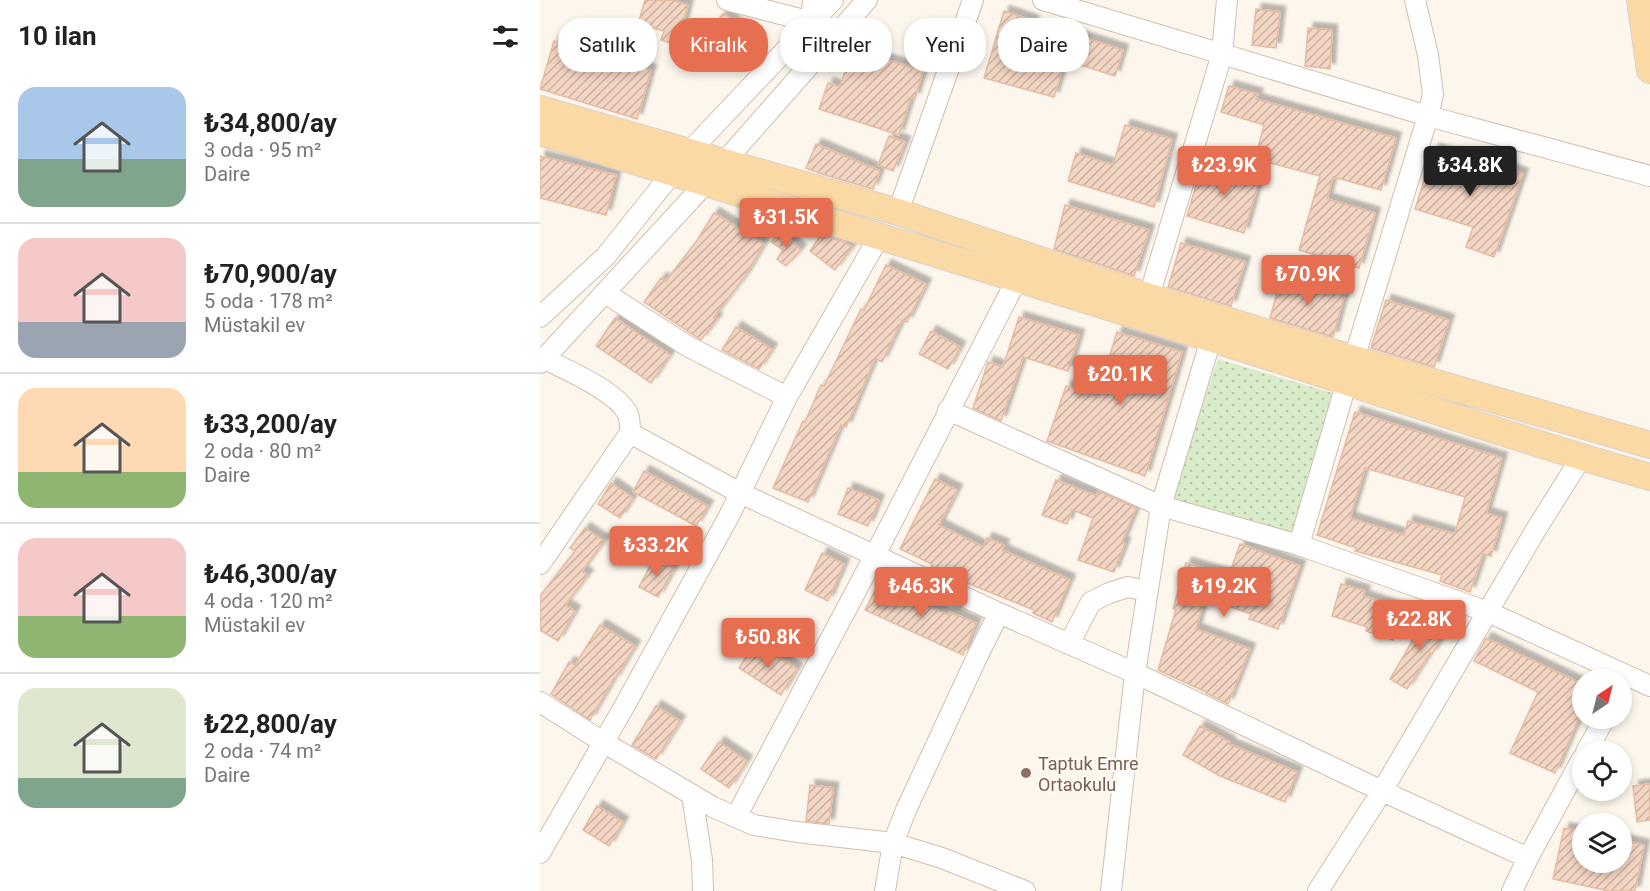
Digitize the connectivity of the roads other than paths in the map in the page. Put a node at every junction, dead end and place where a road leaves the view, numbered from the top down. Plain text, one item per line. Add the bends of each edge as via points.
1 (727, 0) edge
2 (813, 0) edge
3 (833, 0) edge
4 (867, 0) edge
5 (973, 0) edge
6 (1043, 0) edge
7 (1227, 0) edge
8 (1414, 0) edge
9 (1640, 0) edge
10 (796, 18) edge
11 (811, 18) edge
12 (815, 18) edge
13 (1648, 38) edge
14 (1222, 54) junction
15 (780, 55) edge
16 (1650, 70) edge
17 (540, 110) edge
18 (1428, 116) junction
19 (540, 132) edge
20 (689, 152) junction
21 (723, 162) junction
22 (670, 173) junction
23 (1650, 176) edge
24 (704, 185) junction
25 (898, 212) junction
26 (879, 237) junction
27 (1017, 279) junction
28 (605, 293) junction
29 (1146, 307) junction
30 (540, 317) edge
31 (1211, 339) junction
32 (542, 361) edge
33 (1351, 370) junction
34 (787, 397) junction
35 (948, 411) junction
36 (630, 433) junction
37 (1650, 445) edge
38 (1581, 458) junction
39 (1650, 477) edge
40 (741, 493) junction
41 (1161, 506) junction
42 (1299, 545) junction
43 (875, 555) junction
44 (540, 564) edge
45 (1148, 591) junction
46 (1488, 612) junction
47 (999, 613) junction
48 (1069, 644) junction
49 (1600, 669) edge
50 (1135, 673) junction
51 (1632, 683) edge
52 (1650, 686) edge
53 (540, 702) edge
54 (603, 742) junction
55 (1572, 777) edge
56 (1382, 791) junction
57 (692, 795) junction
58 (736, 817) junction
59 (893, 843) junction
60 (540, 853) edge
61 (1528, 858) junction
62 (704, 891) edge
63 (885, 891) edge
64 (1024, 891) edge
65 (1111, 891) edge
66 (1318, 891) edge
67 (1512, 891) edge

1 - 10 street
2 - 11 street
3 - 12 street
4 - 21 street
5 - 25 street
6 - 14 street
7 - 14 street
8 - 18 street via 1433,94
9 - 13 main road
13 - 16 main road
14 - 18 street
14 - 29 street
15 - 20 street
17 - 20 main road
18 - 23 street
18 - 33 street
19 - 22 main road
20 - 21 main road
20 - 22 street
21 - 24 street
21 - 25 main road
22 - 24 main road
22 - 30 street via 605,257
24 - 26 main road
24 - 28 street
25 - 29 main road
26 - 27 main road
26 - 34 street
27 - 29 main road
27 - 35 street
28 - 32 street
28 - 34 street via 689,347
29 - 31 main road
29 - 33 main road
31 - 33 main road
31 - 41 street
32 - 36 street via 596,386 619,402 629,416
33 - 37 main road
33 - 38 main road
33 - 42 street
34 - 40 street
35 - 41 street
35 - 43 street
36 - 40 street
36 - 44 street
38 - 39 main road
38 - 46 street
40 - 43 street
40 - 54 street
41 - 42 street
41 - 45 street
42 - 46 street
43 - 47 street
43 - 58 street
45 - 48 street via 1128,587 1091,603
45 - 50 street
46 - 49 street
46 - 56 street
47 - 48 street
47 - 59 street
48 - 50 street
50 - 56 street
50 - 65 street
51 - 52 street
53 - 54 street
54 - 57 street
54 - 60 street
55 - 61 street
56 - 61 street
56 - 66 street
57 - 58 street
57 - 62 street
58 - 59 street via 754,825
59 - 63 street
59 - 64 street
61 - 67 street

